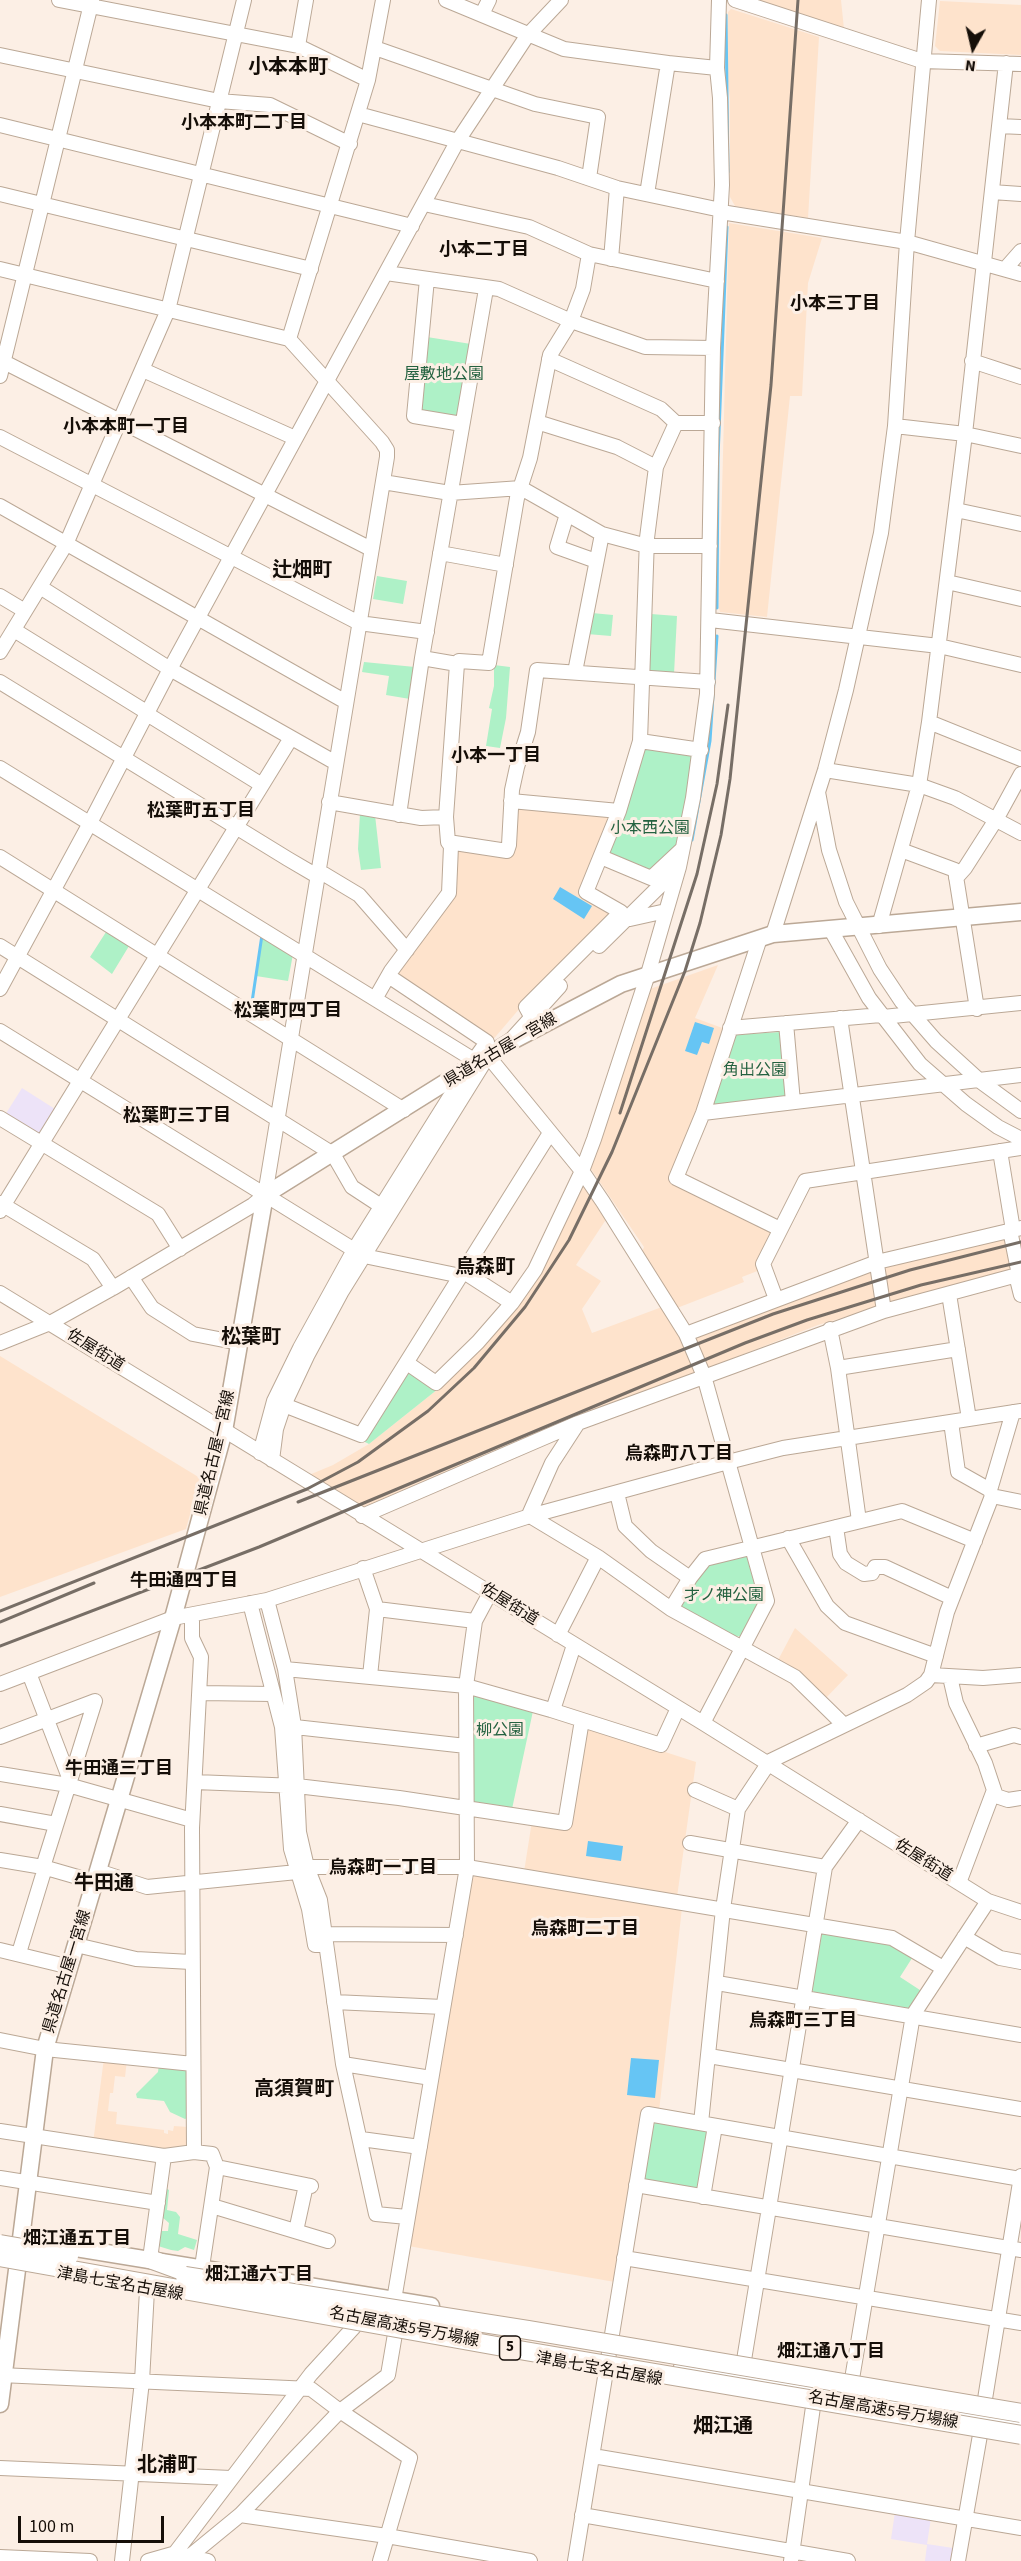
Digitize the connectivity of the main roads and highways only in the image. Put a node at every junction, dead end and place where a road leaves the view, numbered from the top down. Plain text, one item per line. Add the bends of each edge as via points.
1 (1021, 912) edge
2 (0, 2235) edge
3 (21, 2239) junction
4 (0, 2244) edge
5 (0, 2257) edge
6 (150, 2259) junction
7 (0, 2264) edge
8 (18, 2267) junction
9 (2, 2375) edge
10 (754, 2397) junction
11 (977, 2402) junction
12 (0, 2404) edge
13 (1021, 2405) edge
14 (1021, 2413) edge
15 (1021, 2424) edge
16 (1021, 2435) edge
17 (1021, 2442) edge

1 - 3 main road, 県道名古屋一宮線 via 766,936 621,984 510,1042 265,1195 224,1431 173,1618 45,2049
2 - 3 main road, 津島七宝名古屋線
3 - 6 main road, 津島七宝名古屋線
3 - 8 main road, 県道名古屋一宮線
4 - 11 highway, 名古屋高速5号万場線 / 5, bridge
5 - 16 highway, 名古屋高速5号万場線 / 5, bridge
6 - 11 main road, 津島七宝名古屋線
6 - 11 highway via 256,2293 682,2367 956,2407
7 - 8 main road, 津島七宝名古屋線
8 - 9 main road, 県道名古屋一宮線
8 - 10 main road, 津島七宝名古屋線
9 - 12 main road, 県道名古屋一宮線
10 - 15 highway via 801,2391
10 - 17 main road, 津島七宝名古屋線
11 - 13 main road, 津島七宝名古屋線
11 - 14 highway, 名古屋高速5号万場線 / 5, bridge

